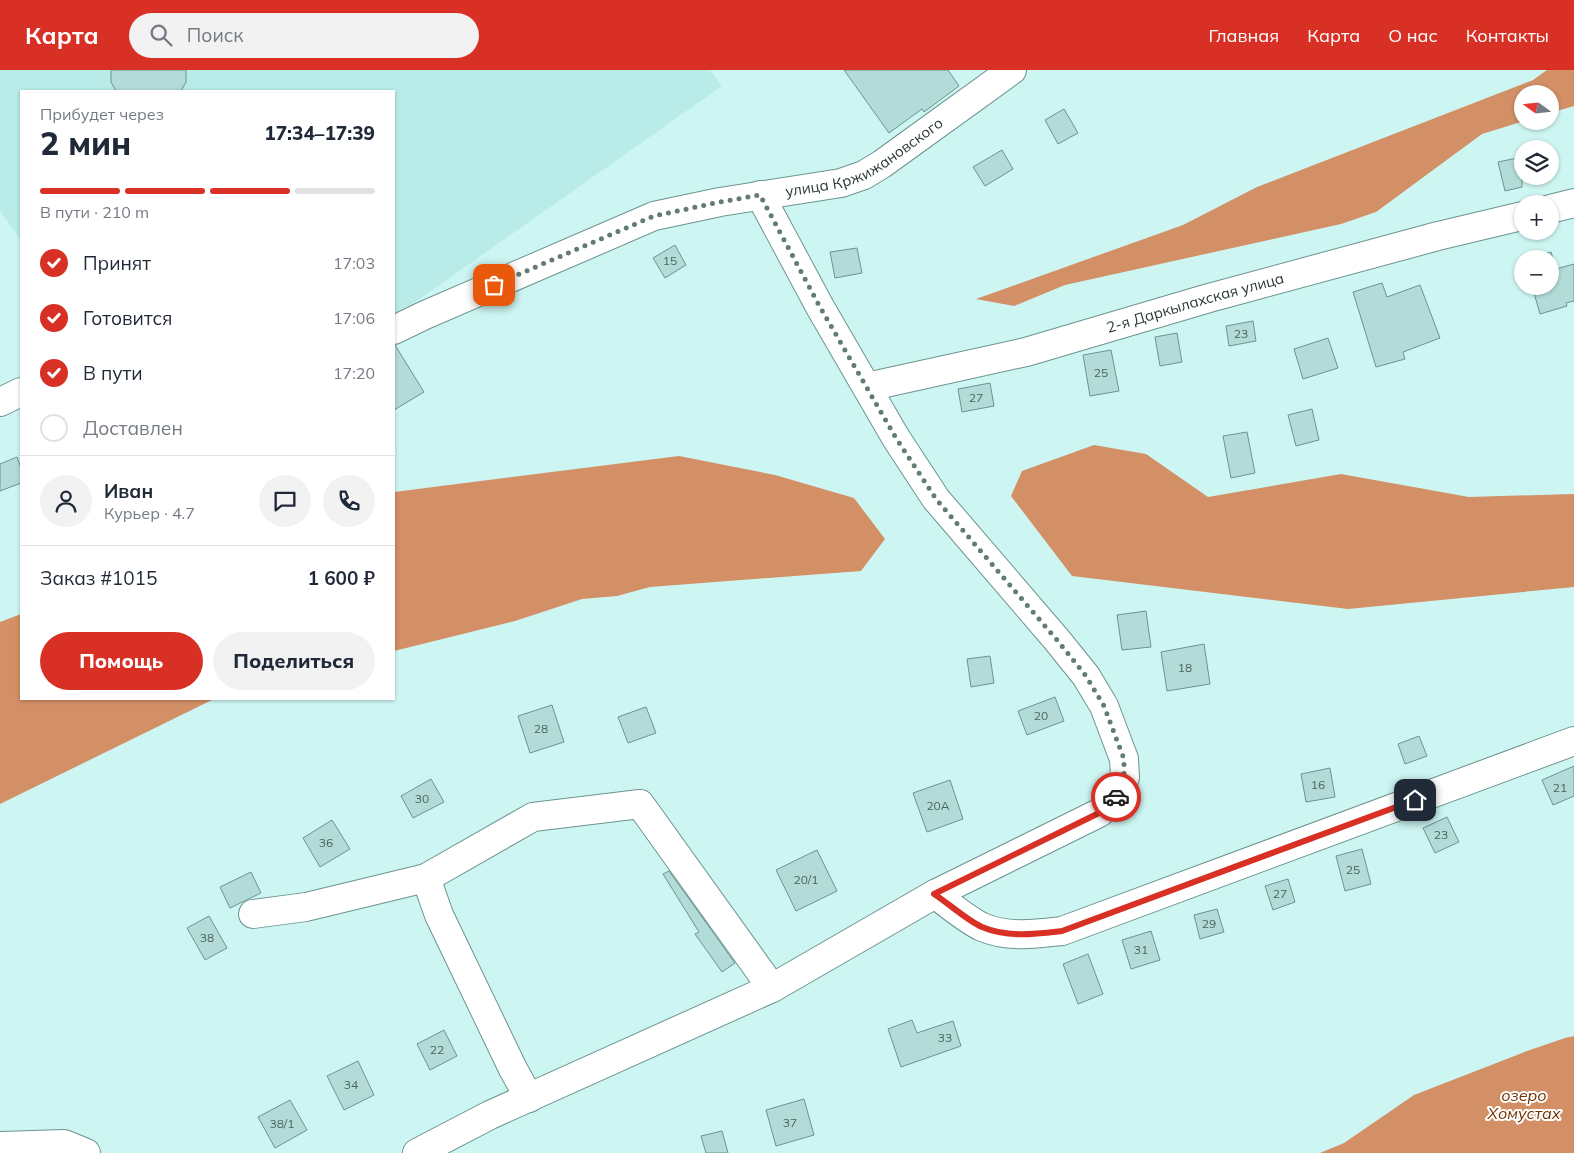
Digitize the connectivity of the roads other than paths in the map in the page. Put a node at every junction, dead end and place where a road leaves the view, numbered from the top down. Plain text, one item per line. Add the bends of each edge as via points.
1 (1012, 70) edge
2 (760, 195) junction
3 (1574, 203) edge
4 (1559, 207) edge
5 (1514, 218) edge
6 (395, 329) edge
7 (0, 383) edge
8 (20, 385) edge
9 (867, 387) junction
10 (20, 392) edge
11 (0, 402) edge
12 (1574, 741) edge
13 (426, 878) junction
14 (934, 894) junction
15 (253, 914) dead end
16 (772, 988) junction
17 (529, 1098) junction
18 (0, 1146) edge
19 (86, 1153) edge
20 (417, 1153) edge

1 - 2 street, улица Кржижановского via 864,175 841,184
2 - 6 street, улица Кржижановского via 654,216
2 - 9 street
3 - 4 street
5 - 9 street, 2-я Даркылахская улица via 1209,298 1026,352
7 - 8 street
9 - 14 street via 936,499 1086,676 1104,706 1124,759 1121,791 1099,813
10 - 11 street
12 - 14 street via 1062,931 1005,934 982,927
13 - 15 street via 306,907
13 - 16 street via 534,817 640,804
13 - 17 street via 439,915
14 - 16 street
16 - 17 street
17 - 20 street
18 - 19 street via 64,1144

